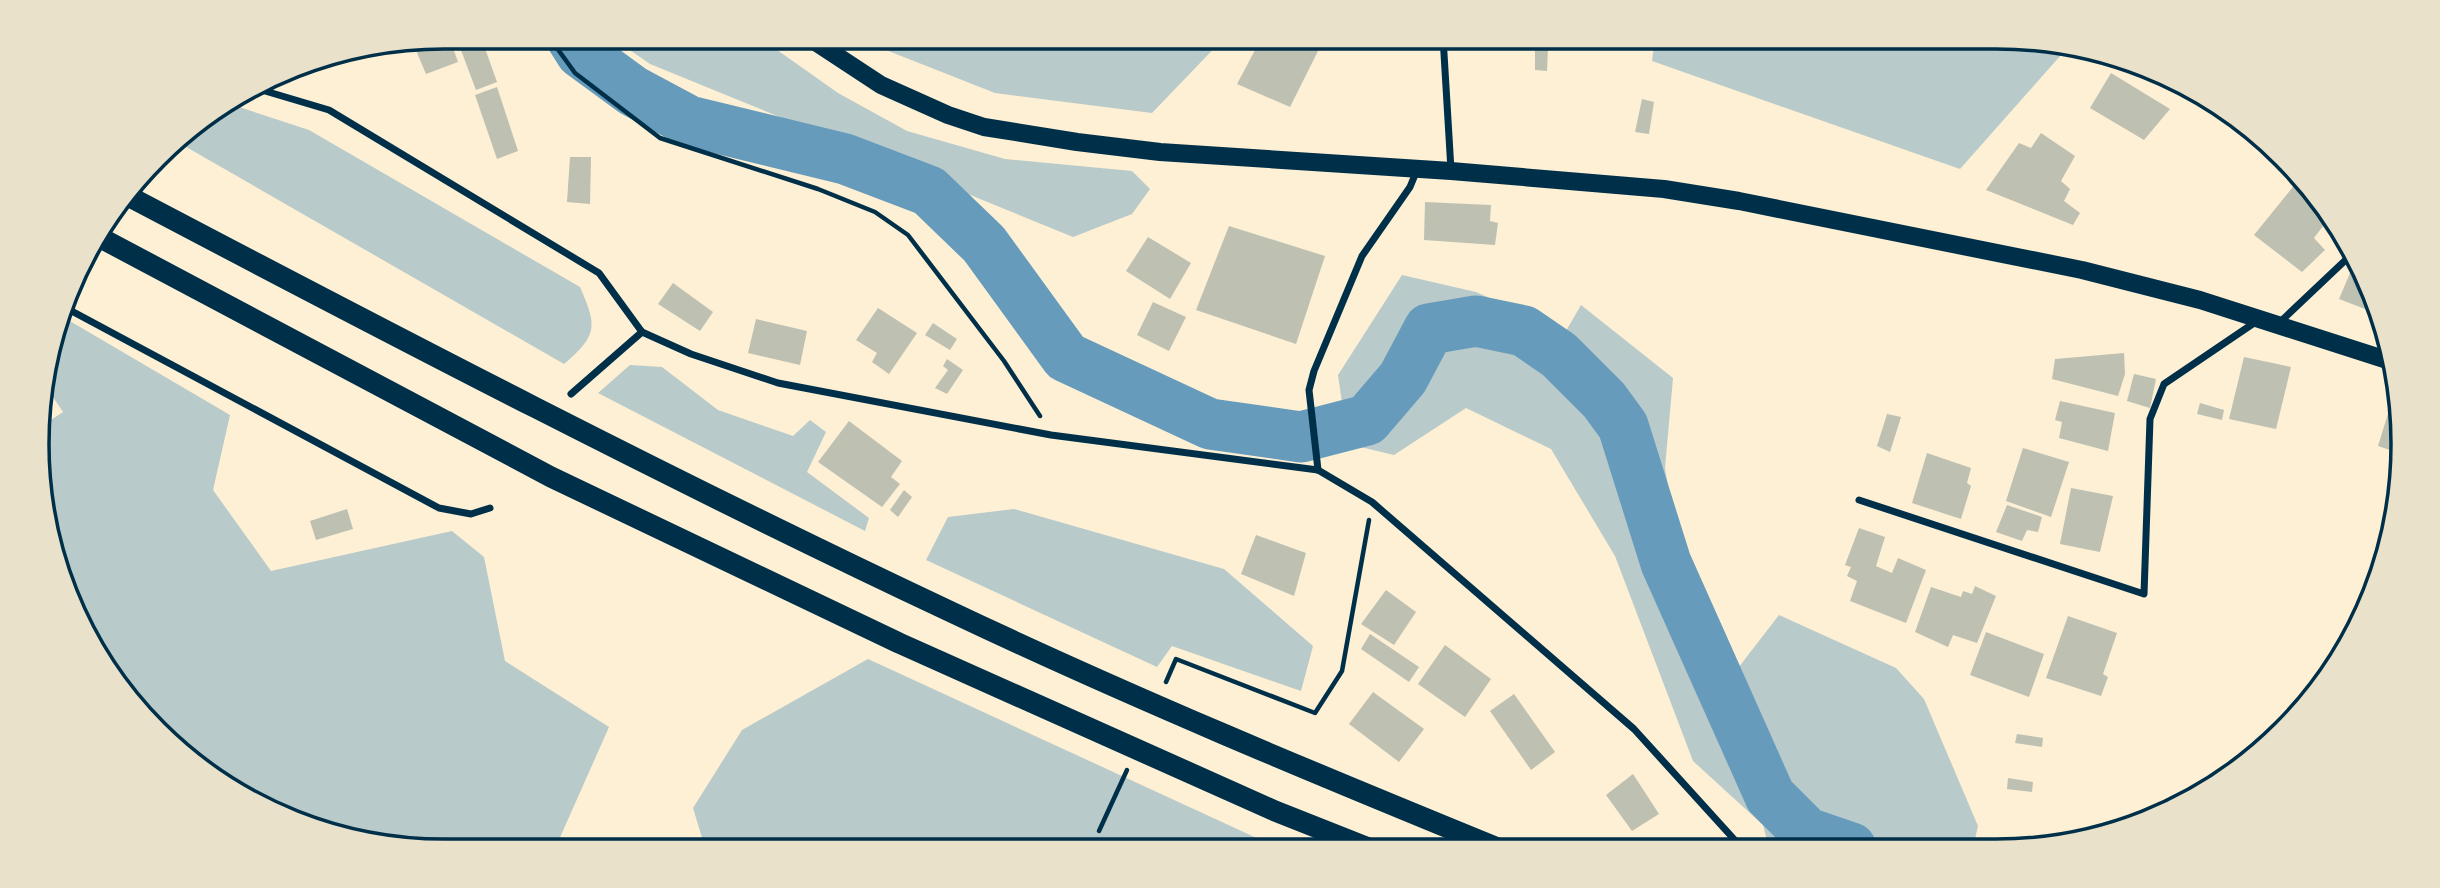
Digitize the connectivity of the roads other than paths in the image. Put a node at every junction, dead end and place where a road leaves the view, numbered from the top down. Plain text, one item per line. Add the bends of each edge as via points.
1 (826, 49) edge
2 (1444, 49) edge
3 (266, 91) edge
4 (1417, 169) junction
5 (1451, 171) junction
6 (135, 199) edge
7 (106, 241) edge
8 (2345, 260) edge
9 (72, 310) edge
10 (2261, 318) junction
11 (2279, 324) junction
12 (642, 332) junction
13 (2381, 358) edge
14 (571, 394) dead end
15 (1318, 469) junction
16 (1859, 500) dead end
17 (490, 508) dead end
18 (1346, 839) edge
19 (1476, 839) edge
20 (1734, 839) edge

1 - 4 main road via 881,85 984,127 1160,152
2 - 5 street
3 - 12 street via 329,110 599,273
4 - 5 main road
4 - 15 street via 1410,187 1362,256 1309,390
5 - 10 main road via 1664,189 1765,205 2082,270
6 - 19 highway via 525,405 948,611 1270,755
7 - 18 highway via 551,478 898,643
8 - 11 street
9 - 17 street via 439,508 471,514
10 - 11 main road
10 - 16 street via 2164,384 2150,419 2144,594
11 - 13 main road
12 - 14 street
12 - 15 street via 778,383 1051,435
15 - 20 street via 1372,502 1634,729

